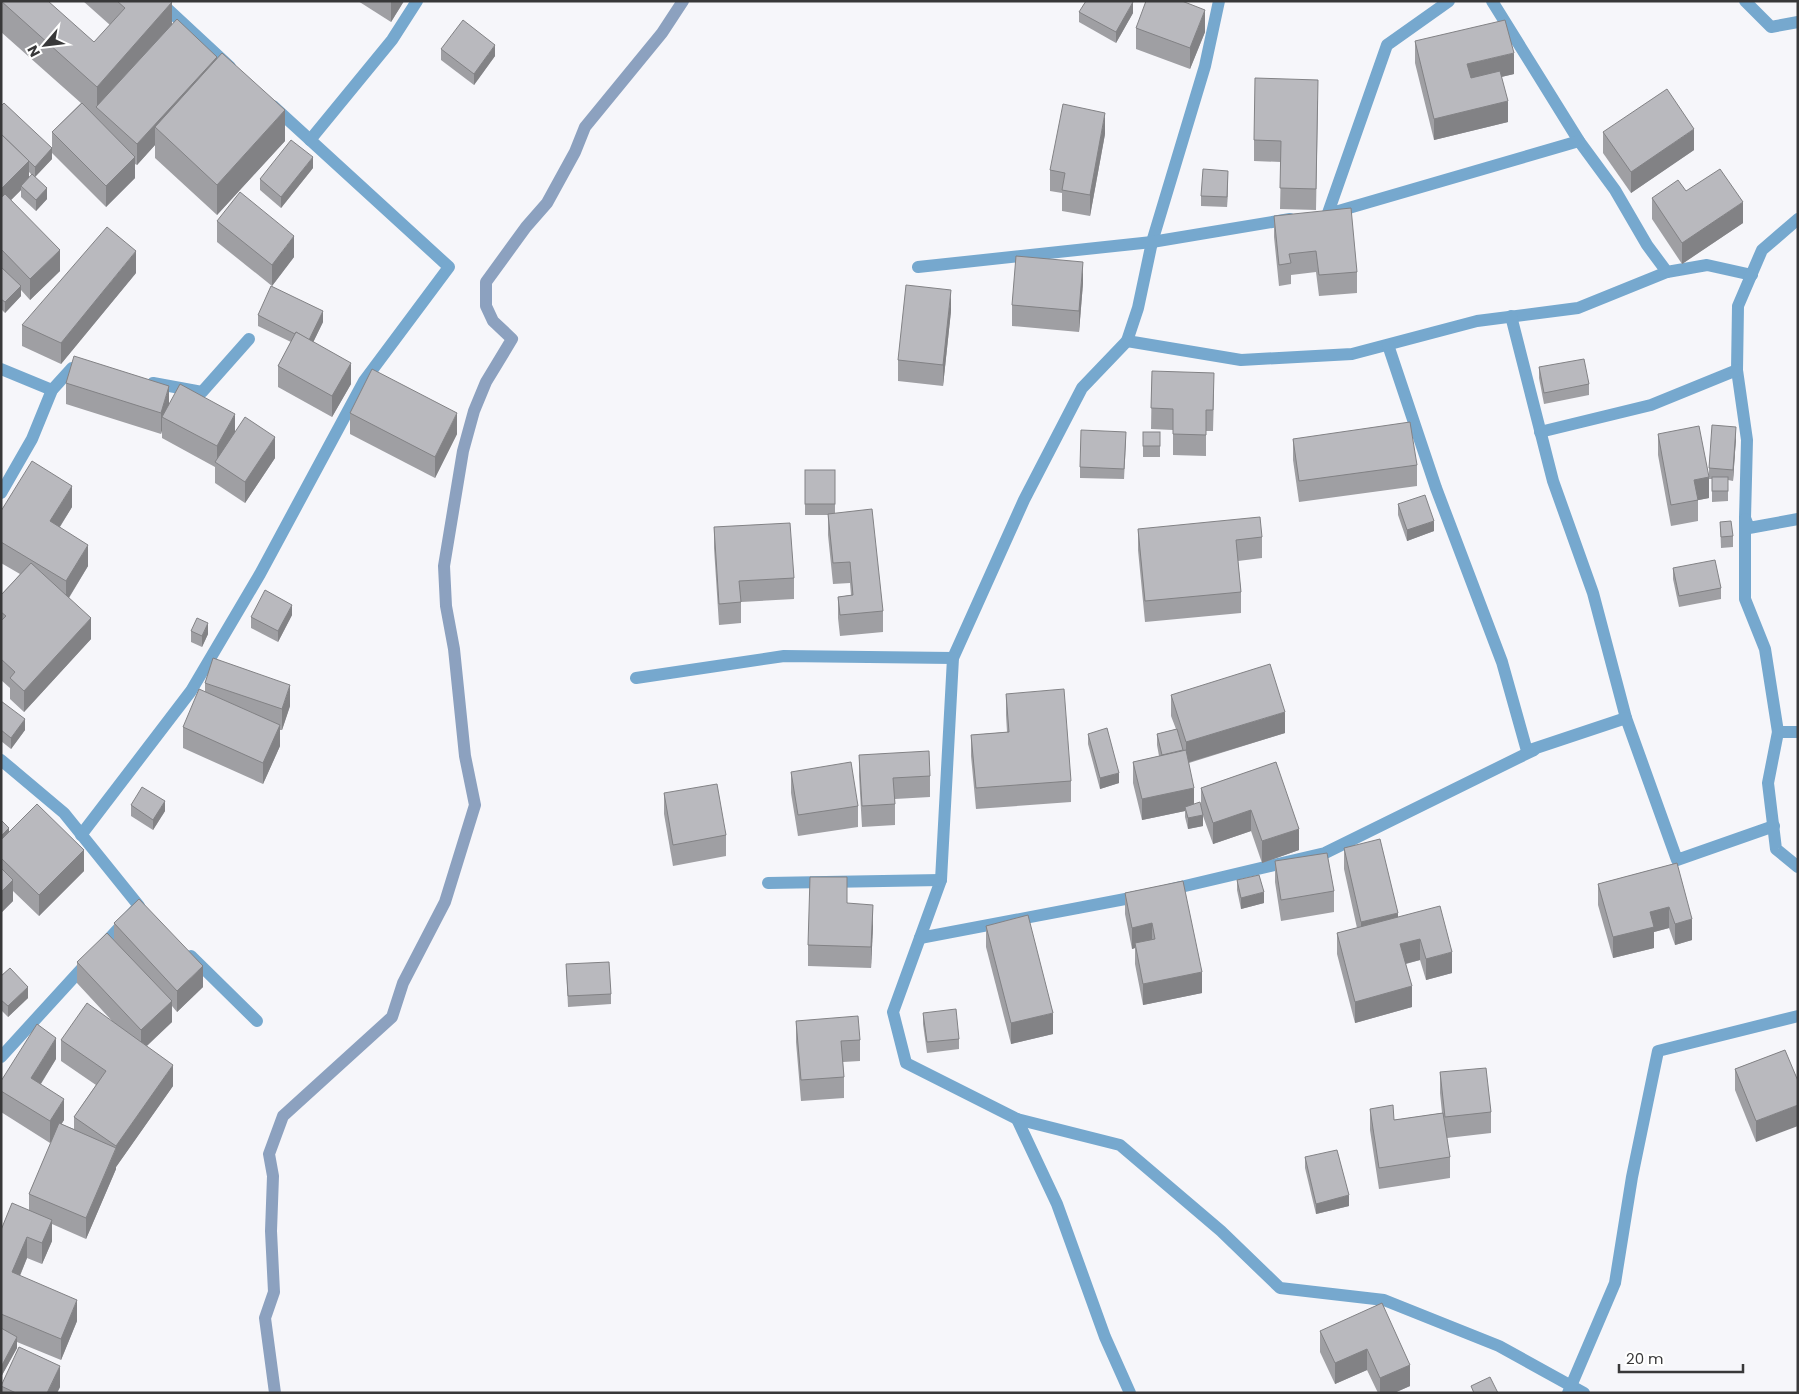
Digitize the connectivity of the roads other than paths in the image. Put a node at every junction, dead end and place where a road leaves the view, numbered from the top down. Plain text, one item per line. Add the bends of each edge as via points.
1 (158, 1) edge
2 (417, 1) edge
3 (1219, 1) edge
4 (1449, 1) edge
5 (1492, 1) edge
6 (1745, 1) edge
7 (1798, 22) edge
8 (238, 74) edge
9 (266, 100) edge
10 (310, 140) junction
11 (1579, 141) junction
12 (1298, 218) edge
13 (1798, 219) edge
14 (1152, 242) junction
15 (918, 267) dead end
16 (1667, 272) junction
17 (1752, 275) junction
18 (1511, 316) junction
19 (249, 339) dead end
20 (1127, 341) junction
21 (1388, 345) junction
22 (1, 369) edge
23 (1737, 370) junction
24 (100, 373) edge
25 (137, 380) edge
26 (52, 390) junction
27 (1540, 432) junction
28 (1, 493) edge
29 (1745, 518) junction
30 (1798, 519) edge
31 (953, 658) junction
32 (636, 678) dead end
33 (1626, 718) junction
34 (1778, 732) junction
35 (1798, 732) edge
36 (1537, 748) junction
37 (1, 760) edge
38 (1774, 826) junction
39 (81, 835) junction
40 (1798, 867) edge
41 (941, 880) junction
42 (768, 883) dead end
43 (920, 938) junction
44 (181, 946) edge
45 (1798, 1016) edge
46 (257, 1021) dead end
47 (1, 1056) edge
48 (1017, 1119) junction
49 (1570, 1389) edge
50 (1130, 1393) edge
51 (1584, 1393) edge

1 - 8 street
2 - 10 street via 392,40
3 - 14 street via 1205,66
4 - 11 street via 1387,45 1323,214
5 - 11 street
6 - 7 street via 1770,27
9 - 10 street
10 - 39 street via 449,267 364,381 260,574 191,691
11 - 16 street via 1615,190
12 - 14 street
13 - 17 street via 1762,250
14 - 15 street
14 - 20 street via 1138,308
16 - 17 street via 1707,265
16 - 18 street via 1578,308
17 - 23 street via 1738,306
18 - 21 street via 1477,321
18 - 27 street
19 - 25 street via 202,392
20 - 21 street via 1241,360 1352,354
20 - 31 street via 1082,388 1024,500
21 - 36 street via 1436,488 1502,662 1527,751
22 - 26 street
23 - 27 street via 1651,405
23 - 29 street via 1747,440
24 - 26 street via 72,368
26 - 28 street via 32,439
27 - 33 street via 1553,481 1593,593
29 - 30 street via 1749,528
29 - 34 street via 1745,599 1765,649
31 - 32 street via 784,656
31 - 41 street
33 - 36 street
33 - 38 street via 1677,860
34 - 35 street
34 - 38 street via 1768,783
36 - 43 street via 1325,853 1201,884
37 - 39 street via 64,813
38 - 40 street via 1776,849
39 - 47 street via 142,909
41 - 42 street
41 - 43 street
43 - 48 street via 893,1012 906,1064
44 - 46 street
45 - 49 street via 1658,1051 1632,1177 1615,1283
48 - 49 street via 1120,1145 1221,1231 1280,1288 1384,1300 1499,1346
48 - 50 street via 1057,1204 1105,1337
49 - 51 street

